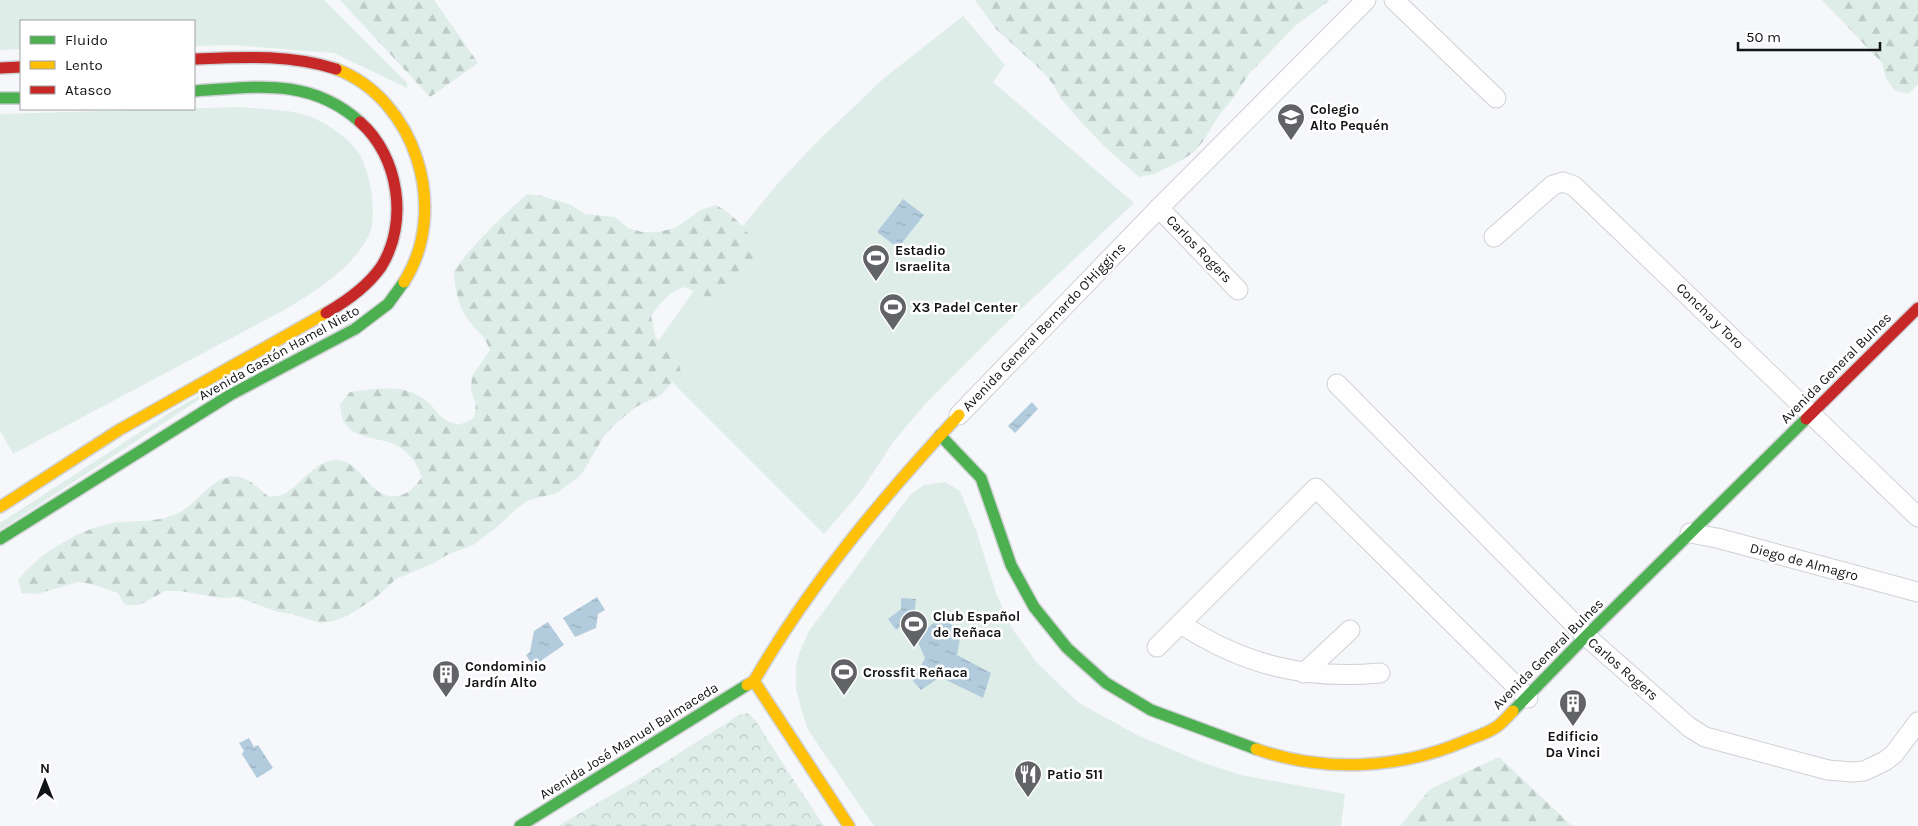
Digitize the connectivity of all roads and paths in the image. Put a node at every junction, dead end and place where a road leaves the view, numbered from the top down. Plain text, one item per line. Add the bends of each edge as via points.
1 (1366, 0) edge
2 (1394, 0) edge
3 (195, 59) edge
4 (20, 67) edge
5 (0, 68) edge
6 (195, 91) edge
7 (0, 98) edge
8 (20, 98) edge
9 (1496, 98) dead end
10 (1158, 208) junction
11 (1494, 237) dead end
12 (1238, 290) dead end
13 (1915, 318) edge
14 (1337, 384) dead end
15 (1811, 414) junction
16 (962, 430) junction
17 (940, 435) junction
18 (918, 458) junction
19 (981, 478) junction
20 (0, 507) edge
21 (1918, 517) edge
22 (1690, 533) junction
23 (0, 539) edge
24 (1918, 592) edge
25 (1181, 624) junction
26 (1350, 630) dead end
27 (1586, 636) junction
28 (1157, 647) dead end
29 (1304, 673) junction
30 (1380, 673) dead end
31 (754, 681) junction
32 (1528, 698) junction
33 (1918, 722) edge
34 (520, 826) edge
35 (849, 826) edge

1 - 10 street, Avenida General Bernardo O'Higgins
2 - 9 street
3 - 23 street, Avenida Gastón Hamel Nieto via 301,58 342,71 381,99 400,124 419,163 425,208 415,261 396,294 360,327 238,390
4 - 5 street
6 - 20 street, Avenida Gastón Hamel Nieto via 298,90 327,98 358,120 380,147 396,188 397,215 386,258 368,283 344,303 119,430
7 - 8 street
10 - 12 street, Carlos Rogers
10 - 16 street, Avenida General Bernardo O'Higgins
11 - 15 street, Concha y Toro via 1553,184 1563,182 1574,186
13 - 15 street, Avenida General Bulnes
14 - 27 street, Carlos Rogers
15 - 21 street, Concha y Toro
15 - 22 street, Avenida General Bulnes
16 - 17 street, Avenida General Bernardo O'Higgins
16 - 19 street
17 - 18 street, Avenida General Bernardo O'Higgins
17 - 19 street, Avenida General Bulnes
18 - 19 street via 940,458
18 - 31 street, Avenida General Bernardo O'Higgins via 801,608
19 - 32 street, Avenida General Bulnes via 1011,565 1049,628 1079,661 1106,683 1128,698 1168,717 1287,758 1362,765 1415,758 1468,741 1494,729
22 - 24 street, Diego de Almagro
22 - 27 street, Avenida General Bulnes
25 - 28 street
25 - 29 street via 1236,654
25 - 32 street via 1316,488
26 - 29 street
27 - 32 street, Avenida General Bulnes
27 - 33 street, Carlos Rogers via 1689,727 1705,736 1828,770 1858,772 1875,767 1894,754
29 - 30 street via 1355,676
31 - 34 street, Avenida José Manuel Balmaceda
31 - 35 street

